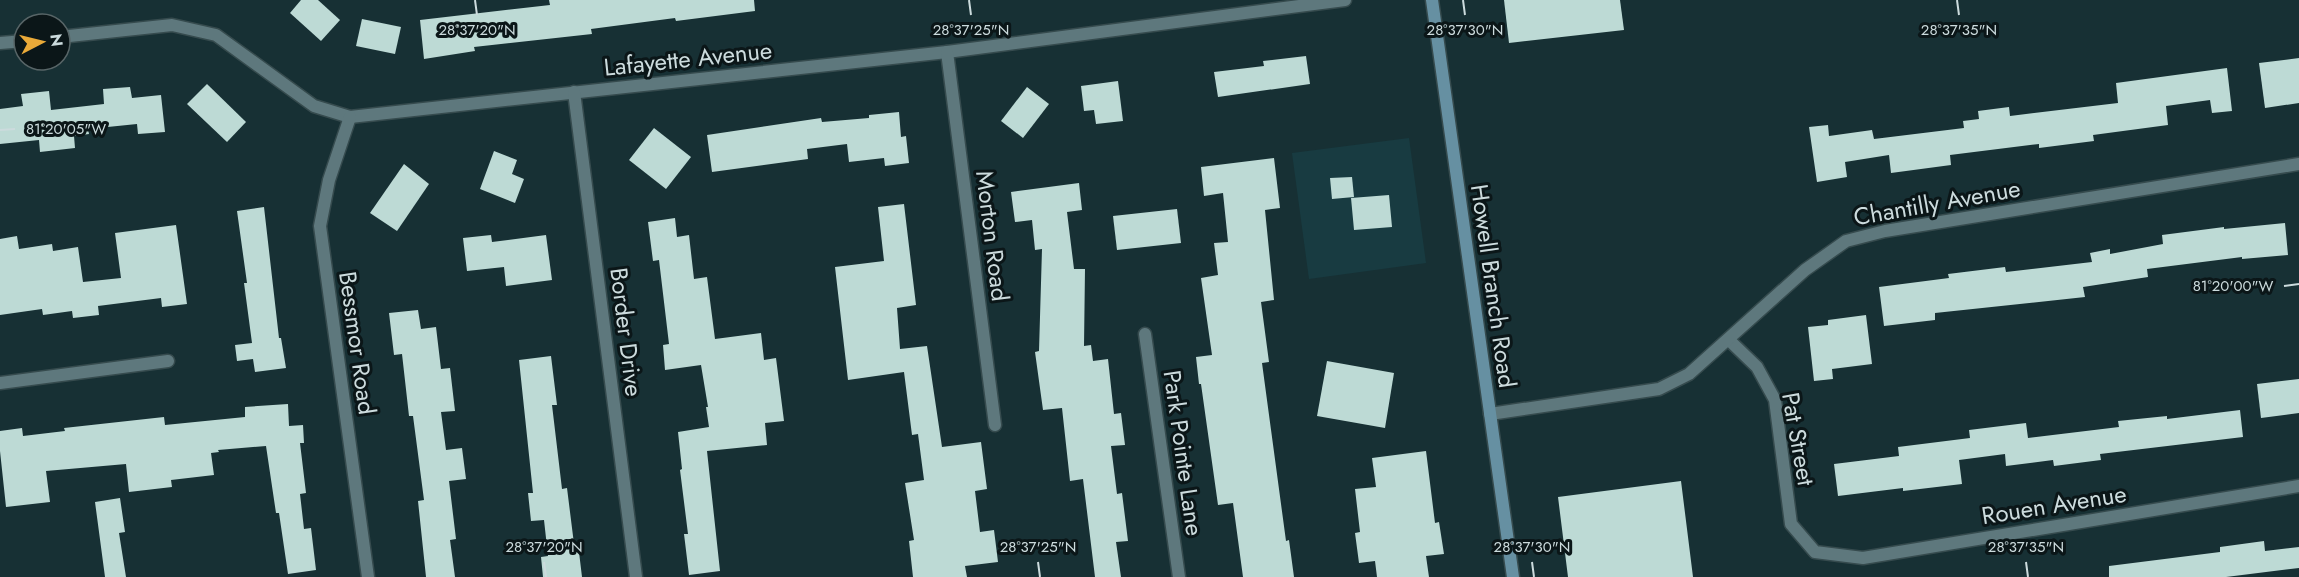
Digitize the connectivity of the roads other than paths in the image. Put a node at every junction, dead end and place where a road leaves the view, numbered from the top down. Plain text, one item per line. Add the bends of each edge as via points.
1 (1345, 0) edge
2 (1432, 0) edge
3 (72, 36) edge
4 (947, 52) junction
5 (574, 92) junction
6 (350, 117) junction
7 (2299, 164) edge
8 (1145, 334) dead end
9 (1728, 340) junction
10 (168, 361) dead end
11 (0, 383) edge
12 (1490, 414) junction
13 (995, 425) dead end
14 (2299, 486) edge
15 (1815, 552) joint
16 (368, 577) edge
17 (636, 577) edge
18 (1179, 577) edge
19 (1513, 577) edge

1 - 4 street, Lafayette Avenue
2 - 12 main road, Howell Branch Road
3 - 6 street, Lafayette Avenue via 172,25 216,34 314,106
4 - 5 street, Lafayette Avenue
4 - 13 street, Morton Road
5 - 6 street, Lafayette Avenue
5 - 17 street, Border Drive
6 - 16 street, Bessmor Road via 329,180 320,226
7 - 9 street, Chantilly Avenue via 1886,231 1846,241 1805,270
8 - 18 street, Park Pointe Lane
9 - 12 street, Chantilly Avenue via 1689,374 1659,389
9 - 15 street, Pat Street via 1757,367 1775,400 1791,524
10 - 11 street
12 - 19 main road, Howell Branch Road
14 - 15 street, Rouen Avenue via 1863,558

